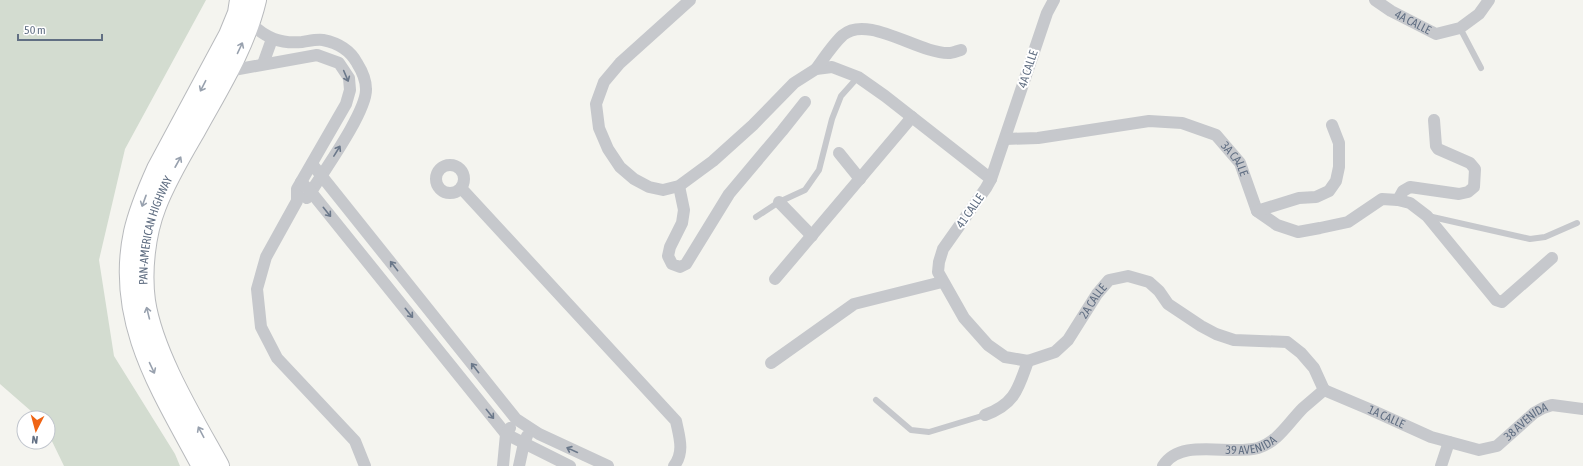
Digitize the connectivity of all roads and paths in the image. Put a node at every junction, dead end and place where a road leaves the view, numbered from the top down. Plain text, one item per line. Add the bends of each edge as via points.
1 (256, 0) edge
2 (690, 0) edge
3 (1054, 0) edge
4 (1375, 0) edge
5 (1489, 0) edge
6 (241, 9) edge
7 (1460, 28) junction
8 (272, 39) junction
9 (322, 40) junction
10 (961, 50) dead end
11 (317, 55) junction
12 (264, 64) junction
13 (1481, 68) dead end
14 (816, 69) junction
15 (228, 71) junction
16 (858, 77) junction
17 (805, 102) dead end
18 (912, 117) junction
19 (1434, 120) dead end
20 (1332, 125) dead end
21 (1005, 139) junction
22 (839, 153) dead end
23 (312, 164) junction
24 (322, 175) junction
25 (860, 179) junction
26 (990, 179) junction
27 (301, 182) junction
28 (679, 186) junction
29 (461, 188) dead end
30 (311, 192) junction
31 (1398, 200) junction
32 (297, 202) junction
33 (779, 202) junction
34 (1257, 211) junction
35 (1427, 216) junction
36 (756, 217) dead end
37 (1577, 224) dead end
38 (812, 236) junction
39 (1552, 258) dead end
40 (775, 280) dead end
41 (942, 282) junction
42 (1028, 361) junction
43 (771, 363) dead end
44 (1324, 390) junction
45 (876, 400) dead end
46 (1583, 409) edge
47 (985, 415) joint
48 (516, 420) junction
49 (531, 429) junction
50 (506, 434) junction
51 (1449, 442) junction
52 (524, 443) junction
53 (202, 466) edge
54 (219, 466) edge
55 (365, 466) edge
56 (503, 466) edge
57 (519, 466) edge
58 (570, 466) edge
59 (608, 466) edge
60 (674, 466) edge
61 (1164, 466) edge
62 (1441, 466) edge

1 - 6 highway, PAN-AMERICAN HIGHWAY
2 - 28 street via 620,63 604,82 596,104 599,128 608,149 620,167 649,187 663,190
3 - 21 street, 4A CALLE via 1047,13
4 - 7 street, 4A CALLE via 1436,34
5 - 7 street, 4A CALLE via 1479,14
6 - 8 street via 260,32
15 -> 6 highway, PAN-AMERICAN HIGHWAY via 243,41
6 -> 53 highway, PAN-AMERICAN HIGHWAY via 155,174 139,214 131,250 130,300 139,337 167,400
7 - 13 lane
8 - 9 street via 292,43
8 - 12 street
9 - 11 street
24 -> 9 street via 359,114 366,90 363,73 354,57 339,45
10 - 14 street via 949,53 932,50 882,32 854,29 843,35
11 - 12 street
11 -> 23 street via 339,63 348,78 350,90 346,104
12 - 15 street
14 - 16 street via 832,67
14 - 28 street via 794,83 713,161
54 -> 15 highway, PAN-AMERICAN HIGHWAY via 172,378 156,340 145,301 144,273 148,235 156,207 166,183
16 - 18 street
16 - 33 lane via 841,96 832,119 819,170 806,190
17 - 28 street via 729,194 686,264 680,267 672,264 668,256 682,223 684,210
18 - 25 street
18 - 26 street
19 - 31 street via 1436,146 1470,163 1475,169 1474,187 1459,194 1410,187
20 - 34 street via 1339,143 1339,167 1336,181 1329,191 1316,197 1299,198
21 - 26 street, 41 CALLE
21 - 34 street, 3A CALLE via 1038,138 1149,121 1182,123 1216,135 1240,163
22 - 25 street
23 - 24 street
23 - 27 street
24 - 30 street
48 -> 24 street
25 - 38 street
26 - 41 street, 41 CALLE via 943,249 938,272
27 - 30 street
27 - 32 street via 297,189
29 - 60 street via 676,421 681,443 678,462
30 - 32 street via 307,198
30 -> 50 street
31 - 34 street via 1382,199 1348,222 1298,232
31 - 35 street via 1410,203
32 - 55 street via 266,257 257,289 261,327 277,358 355,441
33 - 36 lane
33 - 38 street
35 - 37 lane via 1530,239 1545,237
35 - 39 street via 1496,300 1502,302
38 - 40 street
41 - 42 street, 2A CALLE via 964,318 988,345 1005,357
41 - 43 street via 854,304
42 - 44 street, 2A CALLE via 1055,352 1068,340 1097,294 1109,280 1128,276 1149,282 1168,304 1216,334 1234,340 1287,342 1314,368
42 - 47 street via 1010,401 997,411
44 - 51 street, 1A CALLE via 1431,437
44 - 61 street, 39 AVENIDA via 1270,442 1259,448 1242,451 1186,450 1172,455
45 - 47 lane via 911,430 929,432
46 - 51 street, 38 AVENIDA via 1552,405 1543,408 1497,446 1479,450
48 - 49 street
48 - 50 street
49 - 52 street
59 -> 49 street
50 - 52 street
50 - 56 street
51 - 62 street
52 - 57 street
52 - 58 street

